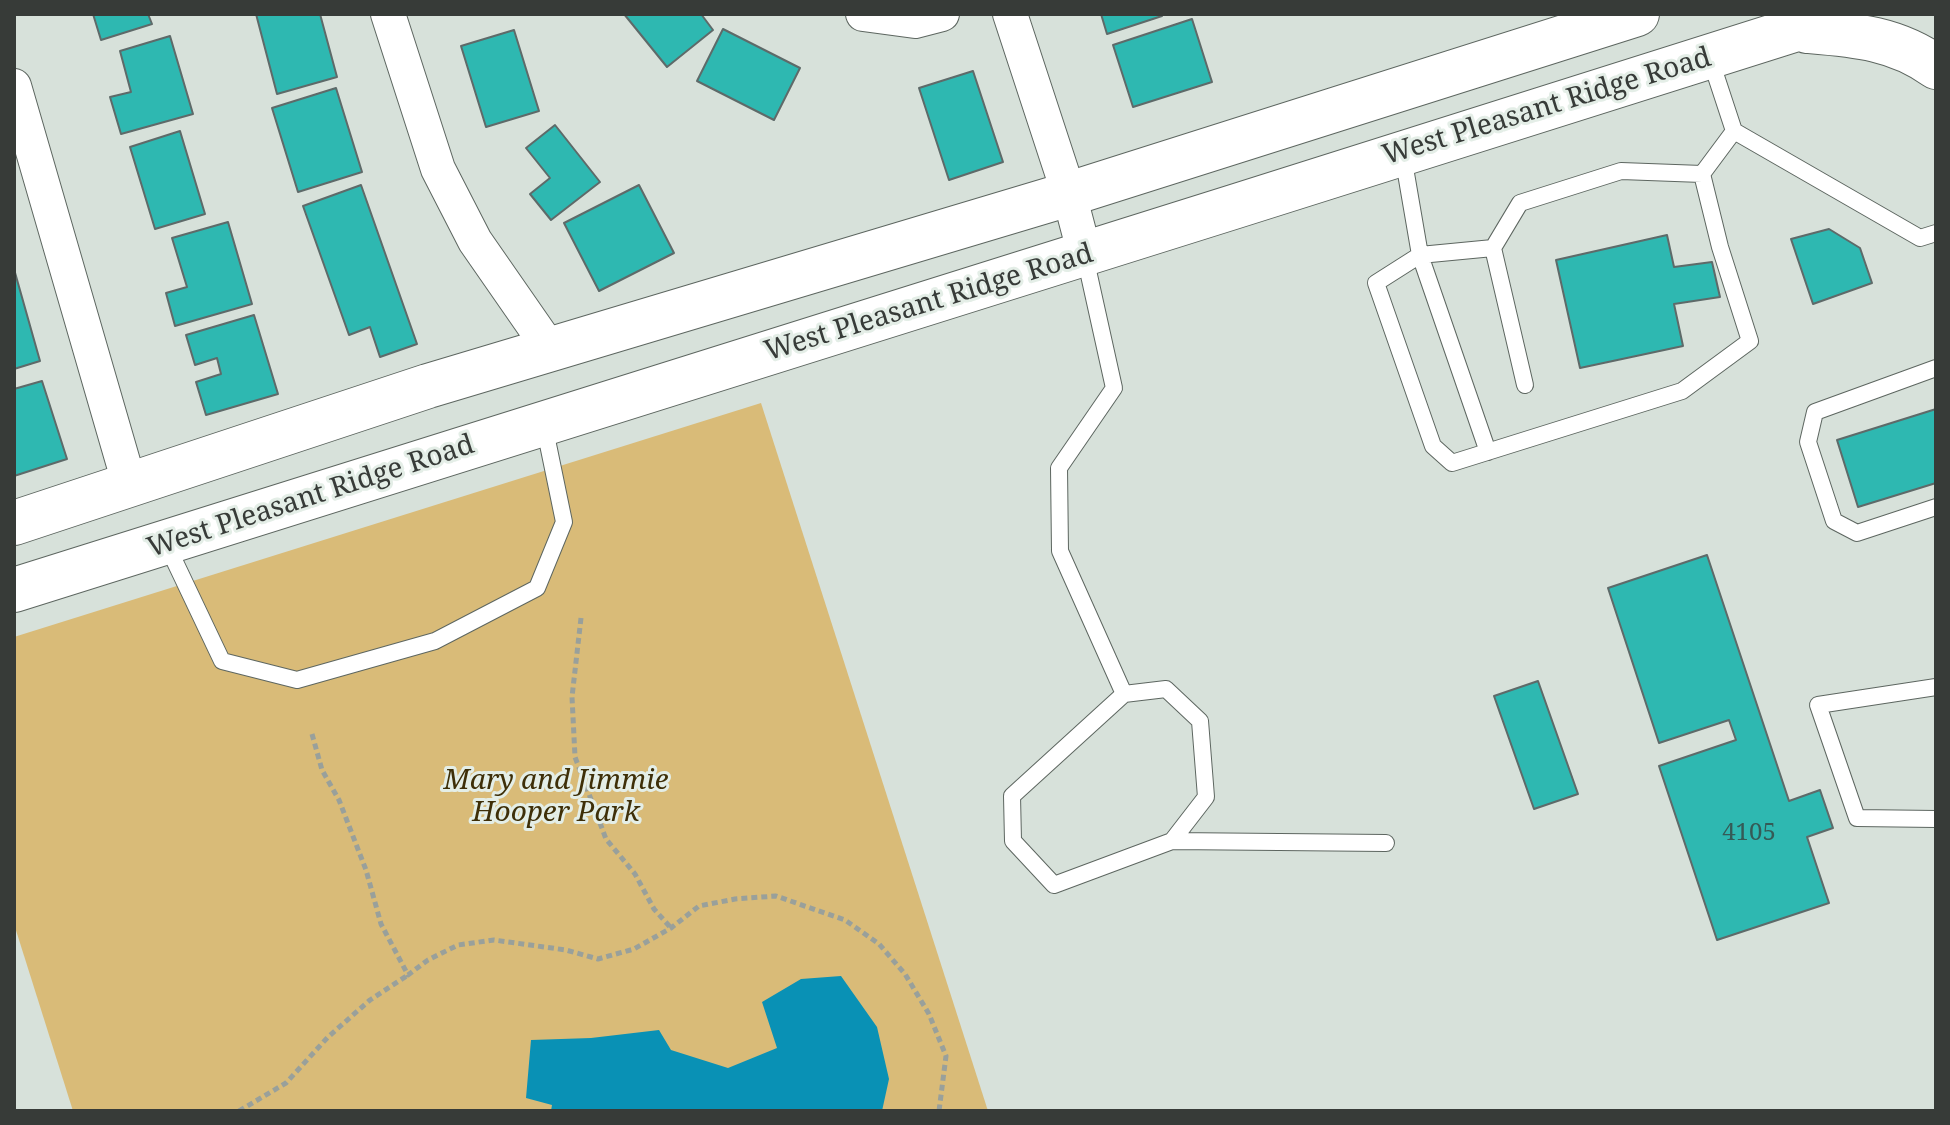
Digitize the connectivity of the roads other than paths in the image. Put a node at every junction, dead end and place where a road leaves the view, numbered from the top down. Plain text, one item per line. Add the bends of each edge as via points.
1 (388, 14) edge
2 (863, 14) edge
3 (942, 14) edge
4 (1010, 14) edge
5 (1637, 14) edge
6 (1844, 14) edge
7 (1557, 29) junction
8 (1793, 30) junction
9 (1709, 57) junction
10 (1936, 67) edge
11 (14, 86) edge
12 (1734, 131) junction
13 (1402, 152) junction
14 (1702, 174) junction
15 (1069, 194) junction
16 (1936, 233) edge
17 (1493, 248) junction
18 (1085, 255) junction
19 (1420, 255) junction
20 (550, 349) junction
21 (1936, 368) edge
22 (1525, 385) dead end
23 (544, 424) junction
24 (1488, 452) junction
25 (130, 486) junction
26 (1936, 507) edge
27 (14, 523) edge
28 (165, 542) junction
29 (14, 590) edge
30 (1936, 687) edge
31 (1124, 694) junction
32 (1936, 819) edge
33 (1172, 841) junction
34 (1386, 843) dead end

1 - 20 street via 438,169 475,241
2 - 3 street via 915,21
4 - 15 street
5 - 7 street
6 - 8 street, West Pleasant Ridge Road
7 - 13 street via 1556,53 1532,75 1415,119 1404,134
7 - 15 street
8 - 9 street, West Pleasant Ridge Road
8 - 10 street via 1895,43
9 - 12 lane
9 - 13 street, West Pleasant Ridge Road
11 - 25 street
12 - 14 lane
12 - 16 lane via 1920,238
13 - 18 street, West Pleasant Ridge Road
13 - 19 lane
14 - 17 lane via 1621,171 1520,203
14 - 24 lane via 1750,341 1682,391
15 - 18 street
15 - 20 street
17 - 19 lane
17 - 22 lane
18 - 23 street, West Pleasant Ridge Road
18 - 31 lane via 1114,388 1059,468 1060,551
19 - 24 lane
19 - 24 lane via 1376,283 1381,298 1433,446 1452,463
20 - 25 street
21 - 26 lane via 1815,412 1808,442 1834,521 1857,533
23 - 28 street, West Pleasant Ridge Road
23 - 28 lane via 564,522 537,588 435,641 297,680 222,661
25 - 27 street
28 - 29 street, West Pleasant Ridge Road
30 - 32 lane via 1818,705 1857,818
31 - 33 lane via 1166,689 1200,721 1206,797
31 - 33 lane via 1012,796 1013,841 1054,885
33 - 34 lane

